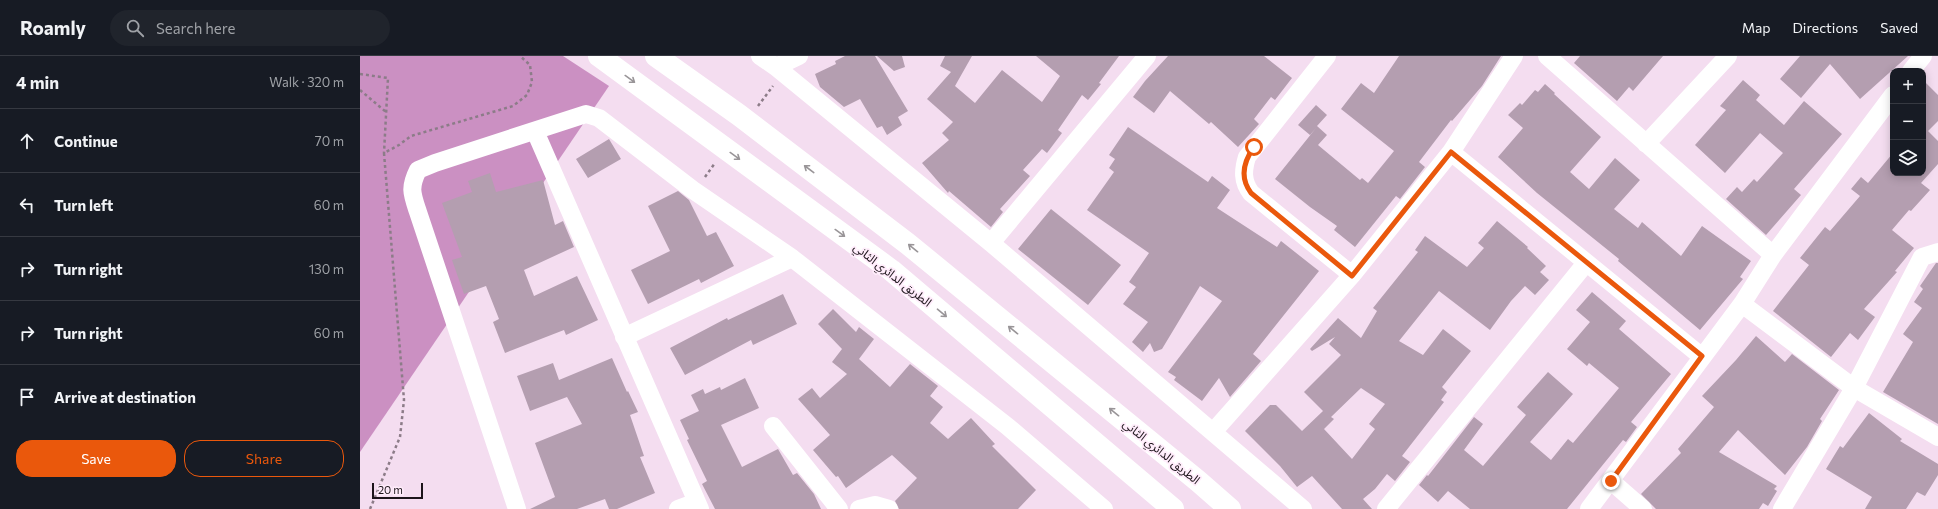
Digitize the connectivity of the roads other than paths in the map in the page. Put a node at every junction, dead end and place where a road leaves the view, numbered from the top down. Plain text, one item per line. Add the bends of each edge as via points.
1 (599, 56) edge
2 (656, 56) edge
3 (760, 56) edge
4 (799, 56) edge
5 (1147, 56) edge
6 (1327, 56) edge
7 (1514, 56) edge
8 (1547, 56) edge
9 (1728, 56) edge
10 (1923, 56) edge
11 (776, 67) junction
12 (1913, 68) edge
13 (1890, 99) edge
14 (536, 131) junction
15 (1646, 144) junction
16 (1451, 152) junction
17 (991, 243) junction
18 (1938, 252) edge
19 (1773, 255) junction
20 (792, 258) junction
21 (1586, 263) junction
22 (1352, 276) junction
23 (1742, 304) junction
24 (624, 337) junction
25 (1702, 356) junction
26 (1854, 388) junction
27 (773, 426) dead end
28 (1213, 432) junction
29 (1938, 437) edge
30 (1611, 481) junction
31 (699, 505) edge
32 (517, 509) edge
33 (678, 509) edge
34 (839, 509) edge
35 (859, 509) edge
36 (889, 509) edge
37 (1104, 509) edge
38 (1174, 509) edge
39 (1230, 509) edge
40 (1303, 509) edge
41 (1386, 509) edge
42 (1589, 509) edge
43 (1643, 509) edge
44 (1782, 509) edge

1 -> 38 highway, الطريق الدائري الثاني via 891,270
39 -> 2 highway, الطريق الدائري الثاني via 1198,480 908,244 739,115
3 - 11 street
4 - 11 street
5 - 17 street
6 - 22 street via 1246,157 1244,180 1251,193
7 - 16 street
8 - 15 street
9 - 15 street
10 - 12 street
11 - 17 street
13 - 19 street
14 - 20 street via 586,114 599,118 693,190
14 - 24 street
14 - 32 street via 418,170 411,183 418,212
15 - 19 street
16 - 21 street
16 - 22 street
17 - 28 street
18 - 26 street via 1922,257
19 - 23 street
20 - 24 street
20 - 37 street via 1007,426
21 - 25 street
21 - 41 street
22 - 28 street
23 - 25 street
23 - 26 street
24 - 31 street
25 - 30 street
26 - 29 street
26 - 44 street
27 - 34 street
28 - 40 street
30 - 42 street
30 - 43 street
31 - 33 street
35 - 36 street via 874,504

